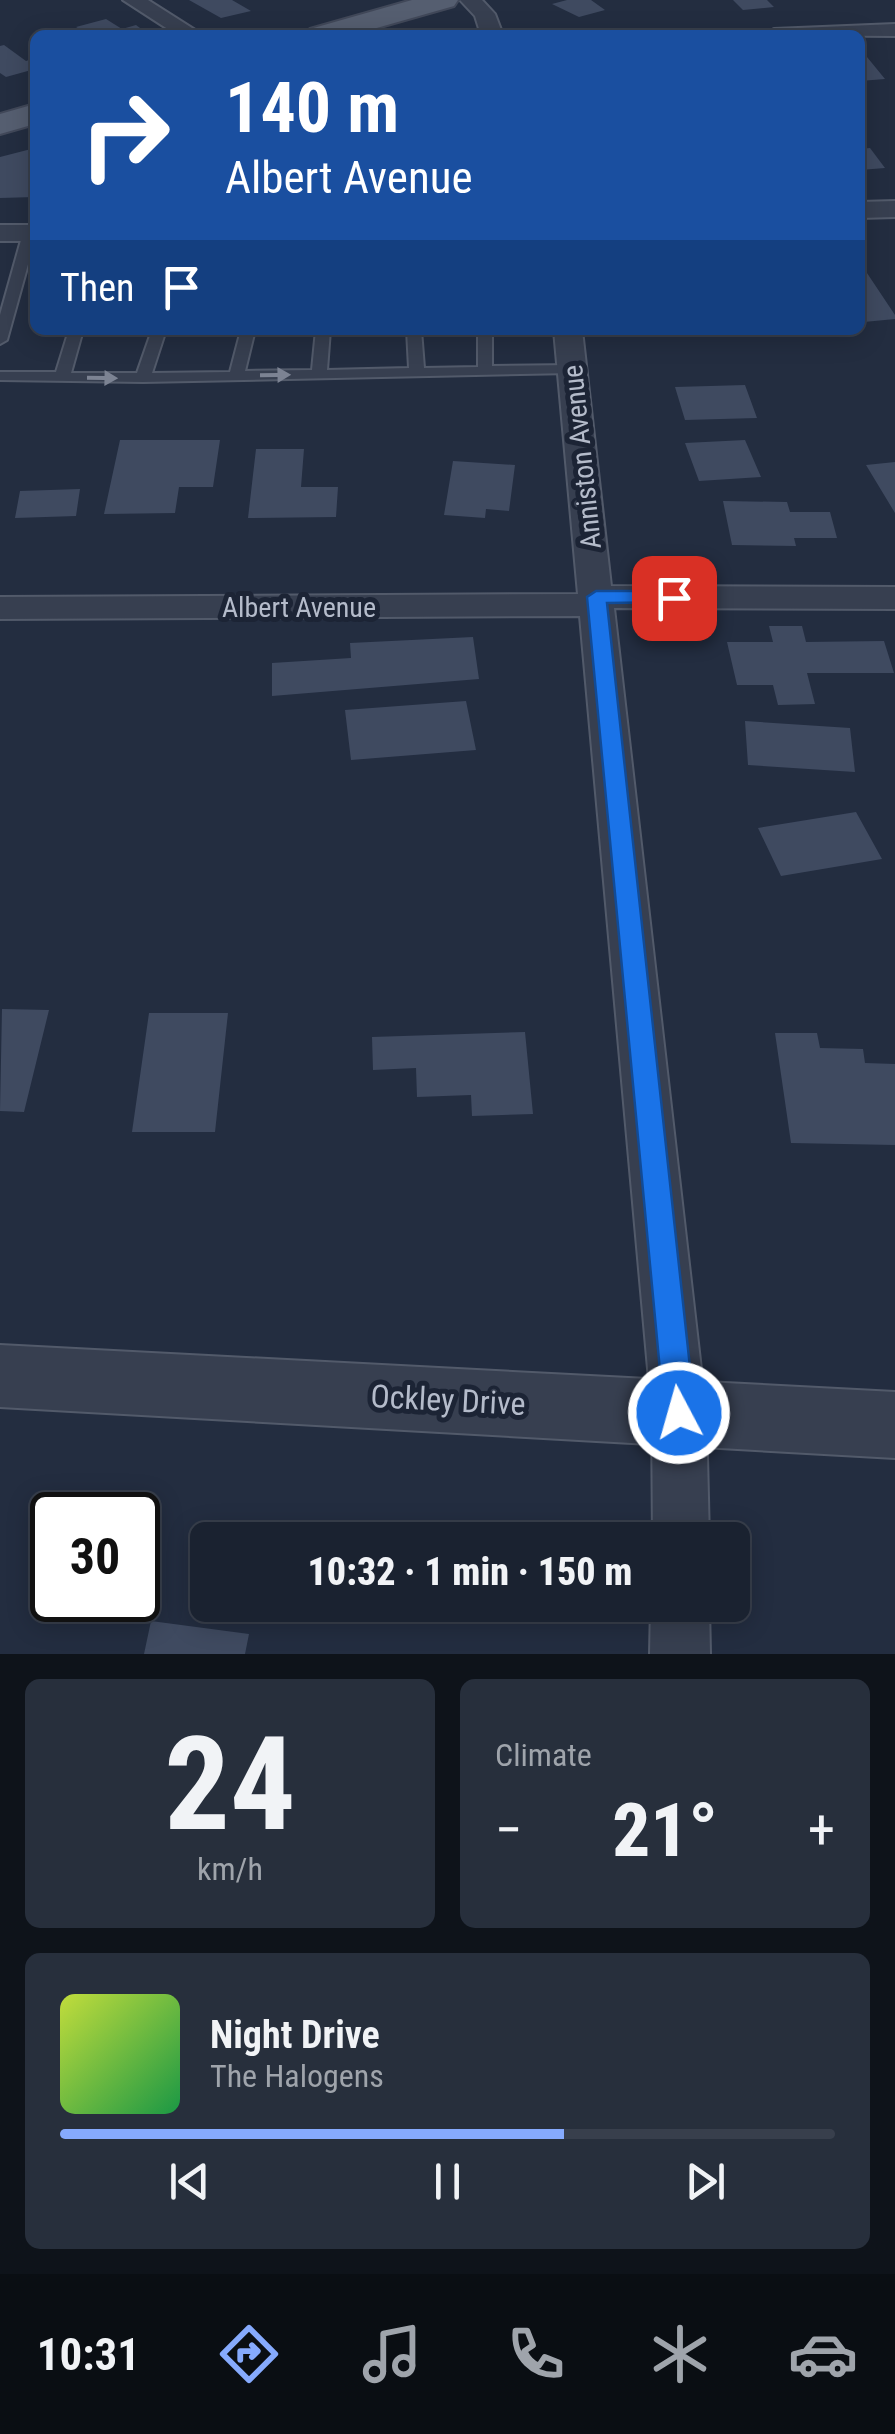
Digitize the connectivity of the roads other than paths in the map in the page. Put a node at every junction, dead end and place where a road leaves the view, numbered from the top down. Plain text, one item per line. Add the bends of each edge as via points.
1 (133, 0) edge
2 (444, 0) edge
3 (470, 0) edge
4 (184, 30) edge
5 (338, 30) edge
6 (490, 30) edge
7 (895, 30) edge
8 (865, 31) edge
9 (30, 115) edge
10 (0, 124) edge
11 (865, 210) edge
12 (895, 210) edge
13 (30, 233) edge
14 (0, 234) edge
15 (30, 240) edge
16 (75, 335) edge
17 (157, 335) edge
18 (247, 335) edge
19 (322, 335) edge
20 (414, 335) edge
21 (485, 335) edge
22 (0, 340) edge
23 (570, 350) edge
24 (484, 371) junction
25 (416, 372) junction
26 (318, 374) junction
27 (0, 376) edge
28 (238, 376) junction
29 (62, 378) junction
30 (143, 378) junction
31 (895, 598) edge
32 (597, 601) junction
33 (0, 608) edge
34 (0, 1376) edge
35 (679, 1413) junction
36 (895, 1425) edge
37 (681, 1522) edge
38 (680, 1622) edge
39 (680, 1654) edge

1 - 4 street
2 - 5 main road
3 - 6 street
7 - 8 street
9 - 10 main road
11 - 12 street
13 - 14 street
15 - 22 lane
16 - 29 lane
17 - 30 lane
18 - 28 lane
19 - 26 lane
20 - 25 lane
21 - 24 lane
23 - 24 lane
23 - 32 street, Anniston Avenue
24 - 25 lane
25 - 26 lane
28 -> 26 lane
27 - 29 lane
28 - 30 lane
29 -> 30 lane
31 - 32 street, Albert Avenue
32 - 33 street, Albert Avenue
32 - 35 street, Anniston Avenue
34 - 35 street, Ockley Drive
35 - 36 street, Ockley Drive
35 - 37 street, Anniston Avenue
38 - 39 street

